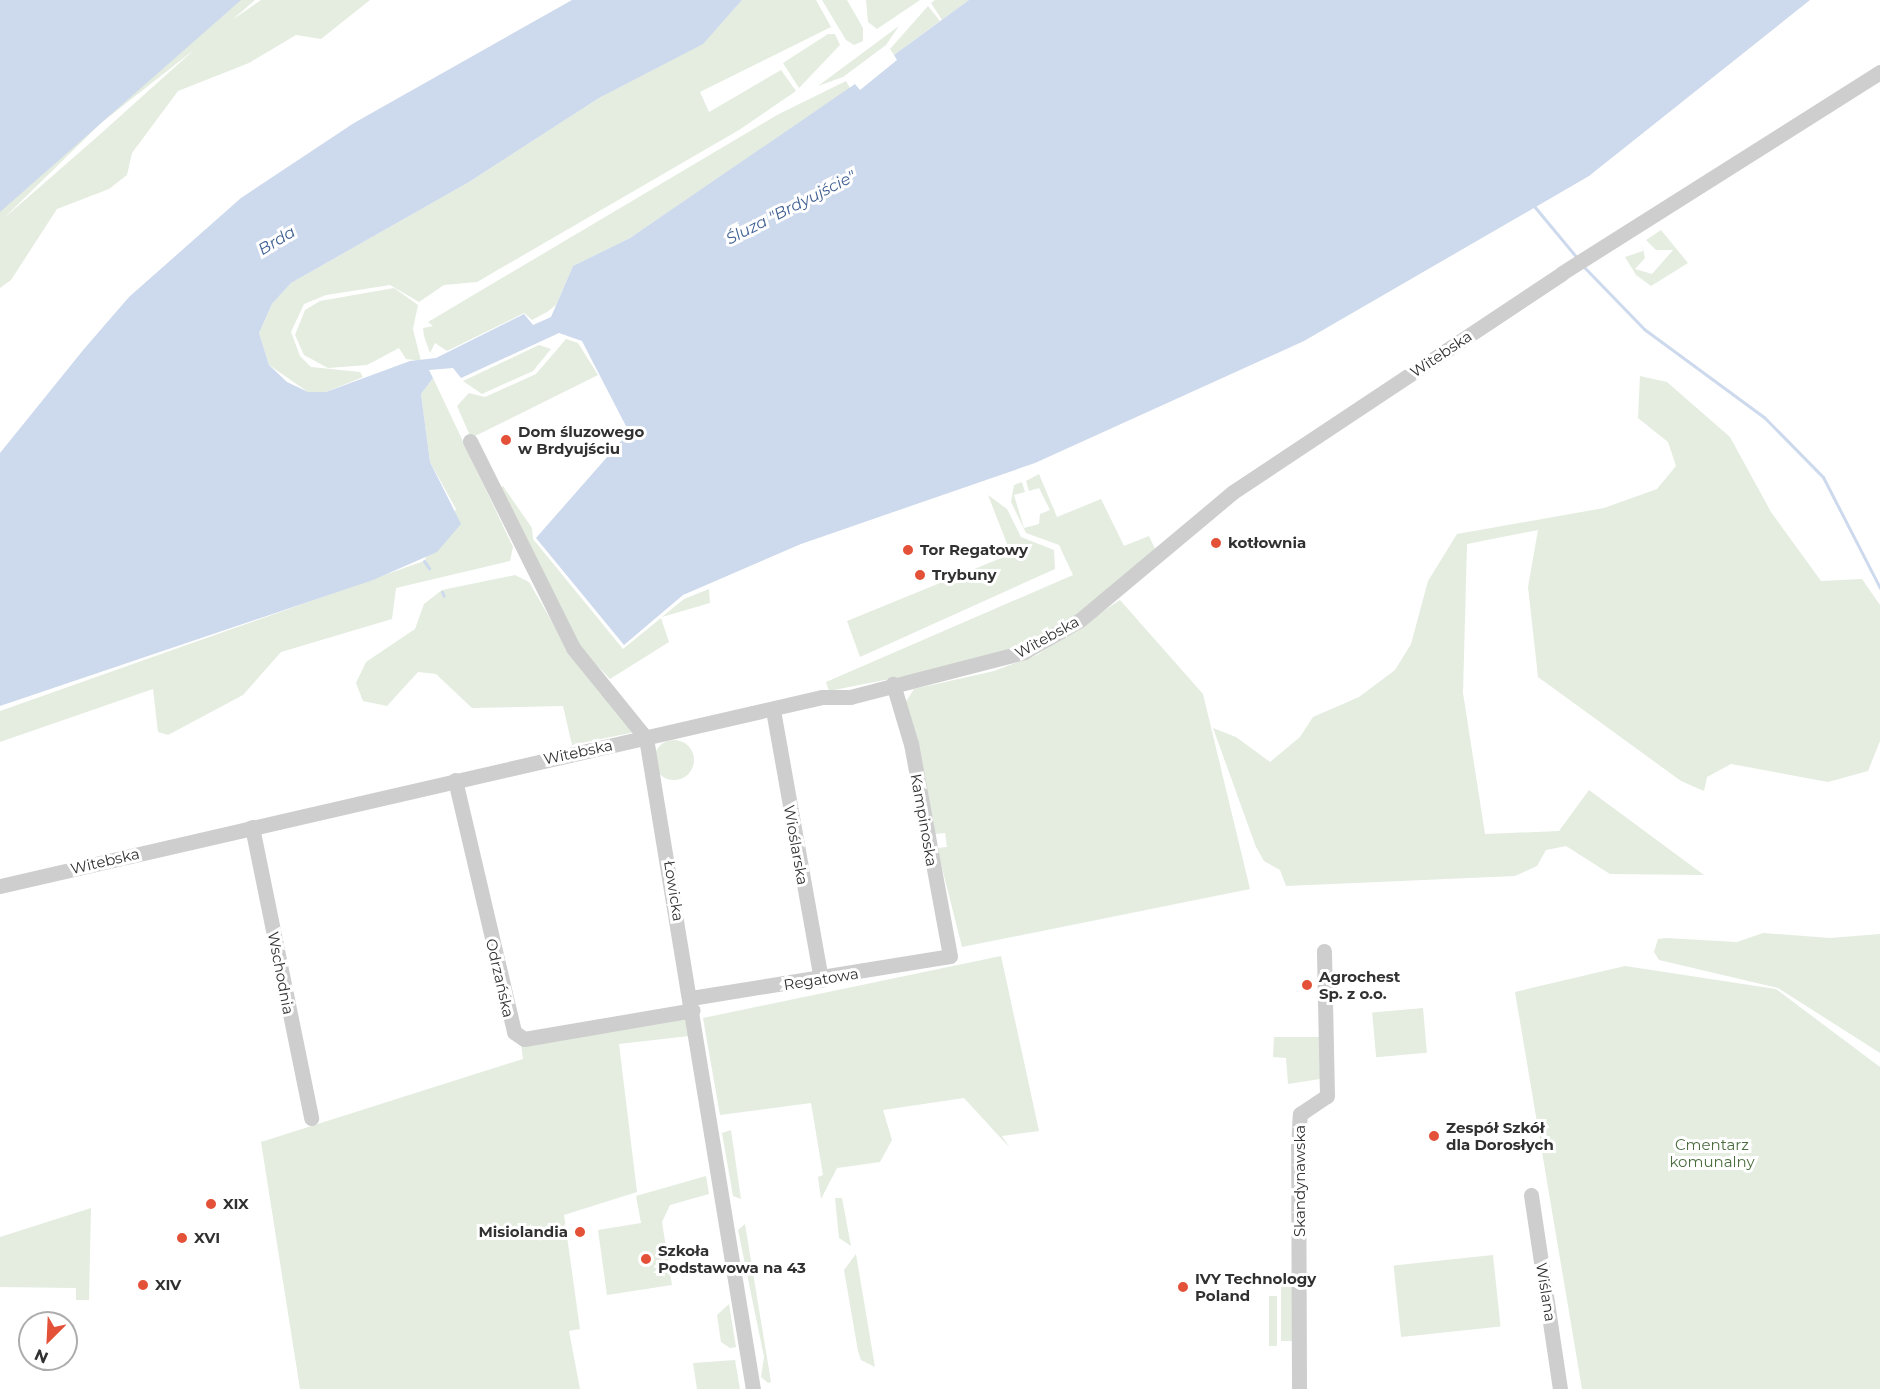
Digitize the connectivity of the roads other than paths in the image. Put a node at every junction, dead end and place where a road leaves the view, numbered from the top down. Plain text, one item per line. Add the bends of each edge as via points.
1 (1880, 72) edge
2 (470, 441) dead end
3 (893, 684) junction
4 (773, 710) junction
5 (646, 738) junction
6 (455, 780) junction
7 (252, 827) junction
8 (0, 886) edge
9 (1324, 951) dead end
10 (950, 956) joint
11 (821, 980) junction
12 (692, 1004) junction
13 (311, 1118) dead end
14 (1531, 1195) dead end
15 (753, 1389) edge
16 (1299, 1389) edge
17 (1560, 1389) edge

1 - 3 street, Witebska via 1562,273 1233,492 1062,632 1002,660
2 - 5 street, Łowicka via 573,648
3 - 4 street, Witebska
3 - 10 street, Kampinoska via 911,744
4 - 5 street, Witebska
4 - 11 street, Wioślarska
5 - 6 street, Witebska
5 - 12 street, Łowicka
6 - 7 street, Witebska
6 - 12 street, Odrzańska via 514,1032 525,1039
7 - 8 street, Witebska
7 - 13 street, Wschodnia
9 - 16 street, Skandynawska via 1327,1096 1300,1114 1298,1148
10 - 11 street, Regatowa
11 - 12 street, Regatowa
12 - 15 street, Łowicka
14 - 17 street, Wiślana

